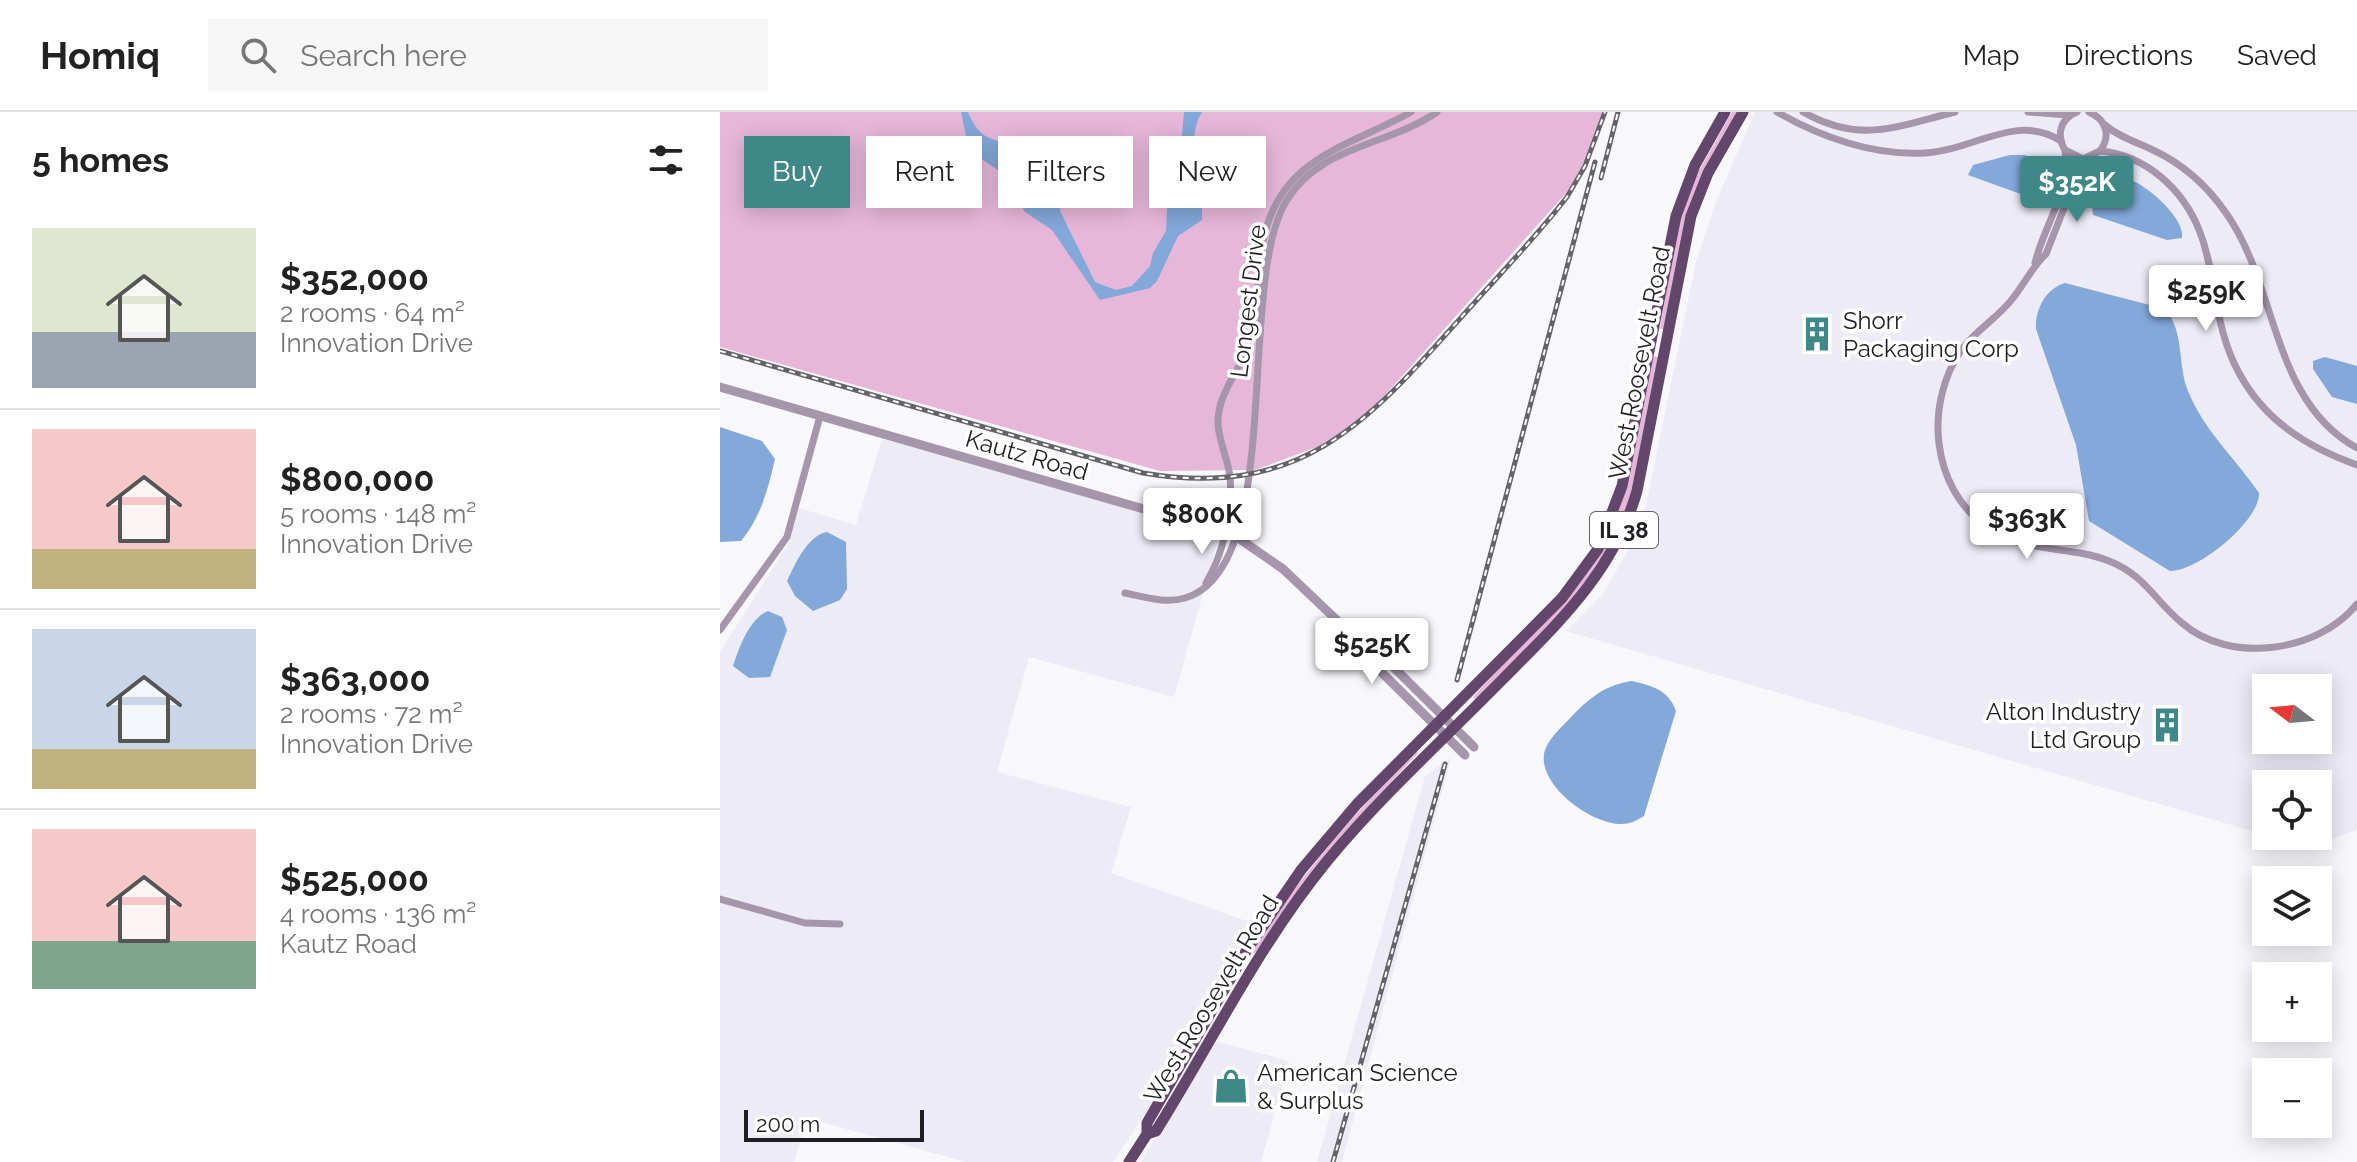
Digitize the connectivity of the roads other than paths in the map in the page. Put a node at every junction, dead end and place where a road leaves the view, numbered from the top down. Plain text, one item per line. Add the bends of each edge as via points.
1 (1411, 112) edge
2 (1437, 112) edge
3 (1725, 112) edge
4 (1743, 112) edge
5 (1777, 112) edge
6 (1803, 112) edge
7 (1955, 112) edge
8 (2028, 112) edge
9 (2089, 112) edge
10 (2074, 113) edge
11 (2101, 118) edge
12 (2061, 141) junction
13 (2065, 150) junction
14 (2100, 151) junction
15 (2087, 158) junction
16 (2035, 264) junction
17 (720, 387) edge
18 (820, 416) junction
19 (2357, 448) edge
20 (2357, 465) edge
21 (1248, 466) junction
22 (1228, 468) junction
23 (1229, 534) junction
24 (1125, 593) dead end
25 (2357, 604) edge
26 (721, 627) edge
27 (1439, 721) junction
28 (1450, 732) junction
29 (1474, 747) dead end
30 (1465, 755) dead end
31 (720, 899) edge
32 (840, 924) dead end
33 (1147, 1134) junction
34 (1129, 1162) edge

1 - 22 street, Longest Drive via 1315,159 1288,184 1276,204 1263,243 1250,343 1227,385 1218,417
2 - 21 street, Longest Drive via 1399,133 1328,159 1297,185 1284,205 1270,244 1256,362 1257,423
3 - 27 main road, West Roosevelt Road / IL 38 via 1695,165 1676,216 1625,473 1605,535 1562,598
4 - 28 main road, West Roosevelt Road / IL 38 via 1708,173 1691,216 1637,491 1622,534 1584,596
5 - 12 street via 1815,132 1895,153 1943,152 2020,128
6 - 7 street via 1841,127 1878,131
8 - 10 street via 2053,117
9 - 11 street
10 - 12 street via 2060,129
11 - 14 street via 2107,136
11 - 19 street via 2183,169 2226,213 2303,395 2322,421
12 - 13 street
13 - 15 street
13 - 16 street via 2067,169
14 - 15 street
14 - 20 street via 2140,162 2188,206 2207,245 2225,342 2257,400 2308,444
15 - 16 street via 2054,239
16 - 25 street via 2013,298 1964,346 1944,382 1939,408 1937,435 1944,468 1958,496 1986,527 2033,547 2085,552 2110,561 2147,585 2183,625 2229,645 2270,648 2293,643 2330,627
17 - 18 street, Kautz Road
18 - 23 street, Kautz Road
18 - 26 street via 787,537
21 - 22 street
21 - 23 street, Longest Drive via 1244,511
22 - 23 street, Longest Drive
23 - 24 street via 1223,568 1202,589 1172,600
23 - 27 street, Kautz Road via 1283,569 1342,625 1347,638
27 - 28 street, Kautz Road
27 - 33 main road, IL 38 via 1342,821 1288,887 1147,1123
28 - 29 street, Kautz Road
28 - 30 street, Kautz Road
28 - 33 main road, West Roosevelt Road / IL 38 via 1361,822 1292,907 1156,1131
31 - 32 street via 805,923
33 - 34 main road, IL 38

